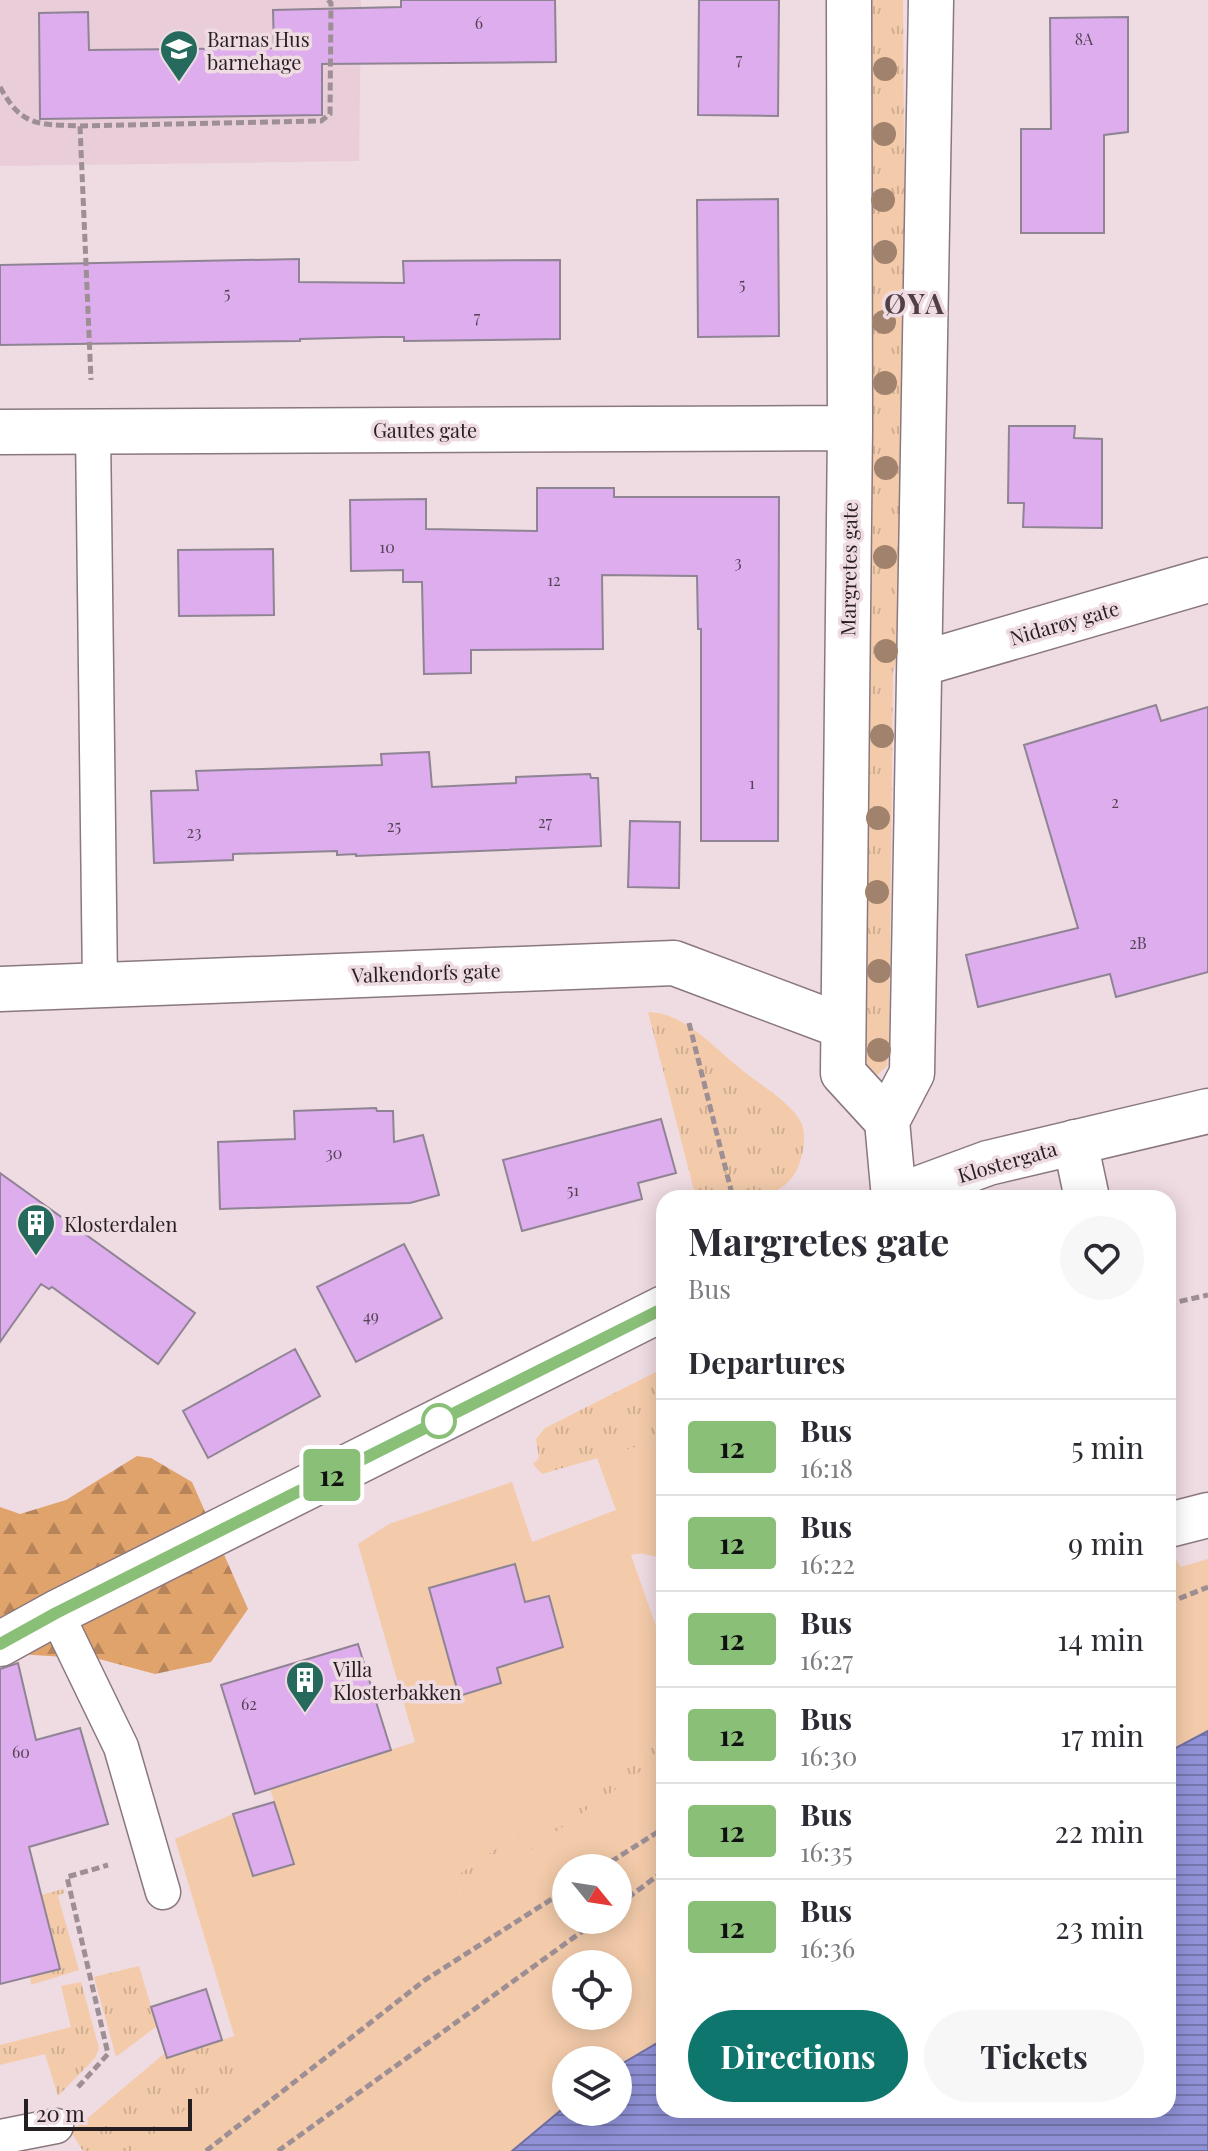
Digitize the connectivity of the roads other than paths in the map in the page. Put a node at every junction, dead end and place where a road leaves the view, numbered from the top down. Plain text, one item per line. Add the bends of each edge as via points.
1 (849, 0) edge
2 (931, 0) edge
3 (850, 428) junction
4 (93, 430) junction
5 (0, 432) edge
6 (1208, 580) edge
7 (920, 664) junction
8 (100, 985) junction
9 (0, 989) edge
10 (842, 1026) junction
11 (1208, 1111) edge
12 (887, 1121) junction
13 (1075, 1142) junction
14 (893, 1190) edge
15 (915, 1190) edge
16 (1085, 1190) edge
17 (656, 1312) edge
18 (56, 1613) junction
19 (0, 1644) edge
20 (163, 1892) dead end
21 (47, 2128) road end
22 (0, 2137) edge

1 - 3 street, Margretes gate
2 - 7 street
3 - 4 street, Gautes gate
3 - 10 street, Margretes gate
4 - 5 street, Gautes gate
4 - 8 lane
6 - 7 street, Nidarøy gate
7 - 12 street via 912,1073
8 - 9 street, Valkendorfs gate
8 - 10 street, Valkendorfs gate via 674,963
10 - 12 street, Margretes gate via 843,1073
11 - 13 street, Klostergata
12 - 14 street
13 - 15 street, Klostergata via 988,1163
13 - 16 street, Klostergata
17 - 18 street
18 - 19 street
18 - 20 lane via 121,1747
21 - 22 lane

